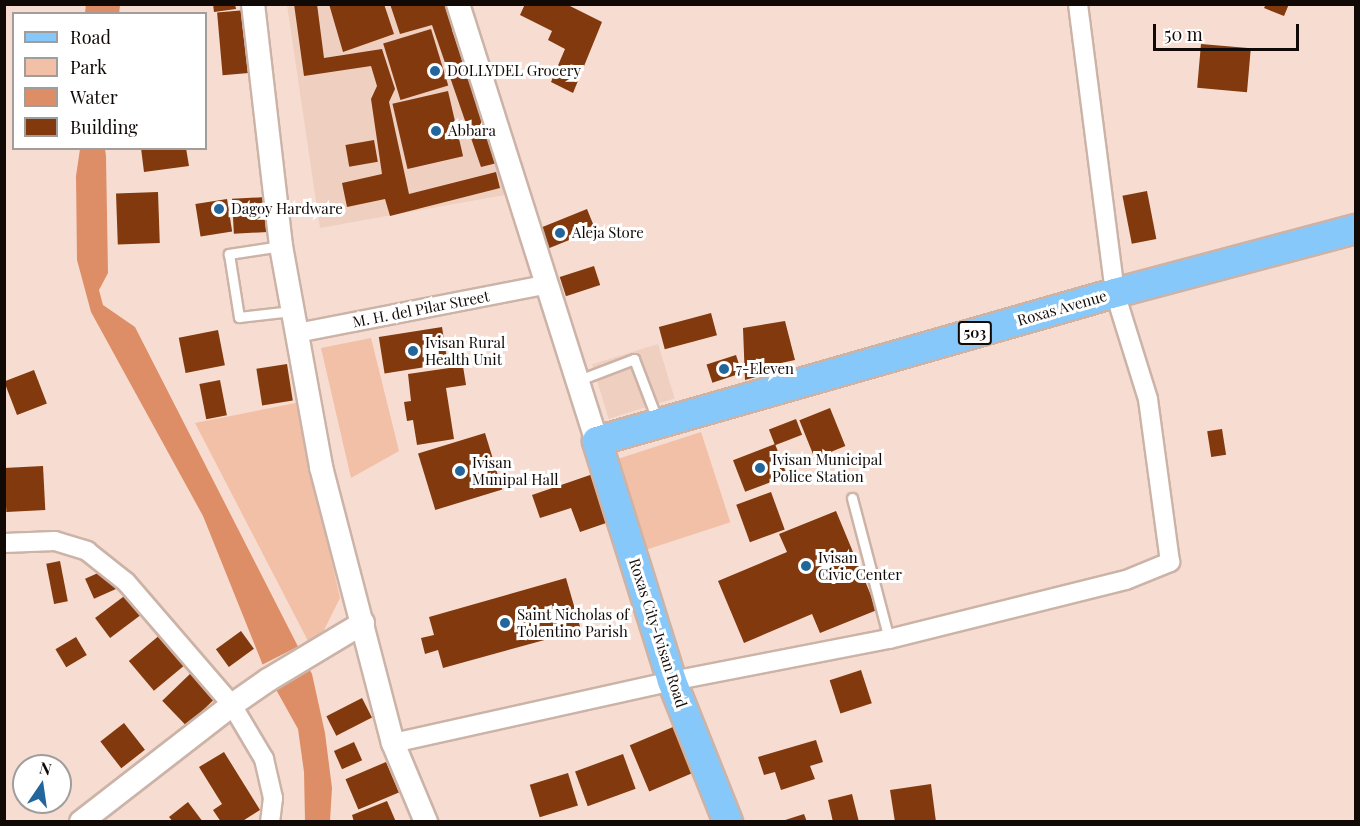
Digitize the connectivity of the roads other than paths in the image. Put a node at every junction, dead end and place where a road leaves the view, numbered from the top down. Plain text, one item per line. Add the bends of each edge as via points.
1 (253, 4) edge
2 (458, 4) edge
3 (1078, 4) edge
4 (1356, 229) edge
5 (280, 246) junction
6 (545, 285) junction
7 (1115, 293) junction
8 (295, 322) junction
9 (579, 380) junction
10 (658, 422) junction
11 (597, 441) junction
12 (852, 498) dead end
13 (4, 543) edge
14 (363, 623) junction
15 (889, 639) junction
16 (672, 681) junction
17 (232, 705) junction
18 (393, 743) junction
19 (81, 822) edge
20 (270, 822) edge
21 (426, 822) edge
22 (728, 822) edge

1 - 5 street
2 - 6 street via 511,165
3 - 7 street
4 - 7 main road, Roxas Avenue / 503
5 - 8 street
5 - 8 lane via 229,254 238,317
6 - 8 street, M. H. del Pilar Street
6 - 9 street
7 - 10 main road, Roxas Avenue / 503
7 - 15 street via 1148,399 1170,562 1126,580
8 - 14 street via 321,467
9 - 10 lane via 634,359
9 - 11 street
10 - 11 main road, Roxas Avenue / 503
11 - 16 main road, Roxas City-Ivisan Road
12 - 15 lane
13 - 17 street via 55,541 87,551 126,582
14 - 17 street
14 - 18 street
15 - 16 street
16 - 18 street
16 - 22 main road, Roxas City-Ivisan Road
17 - 19 street
17 - 20 street via 264,759 273,798
18 - 21 street

